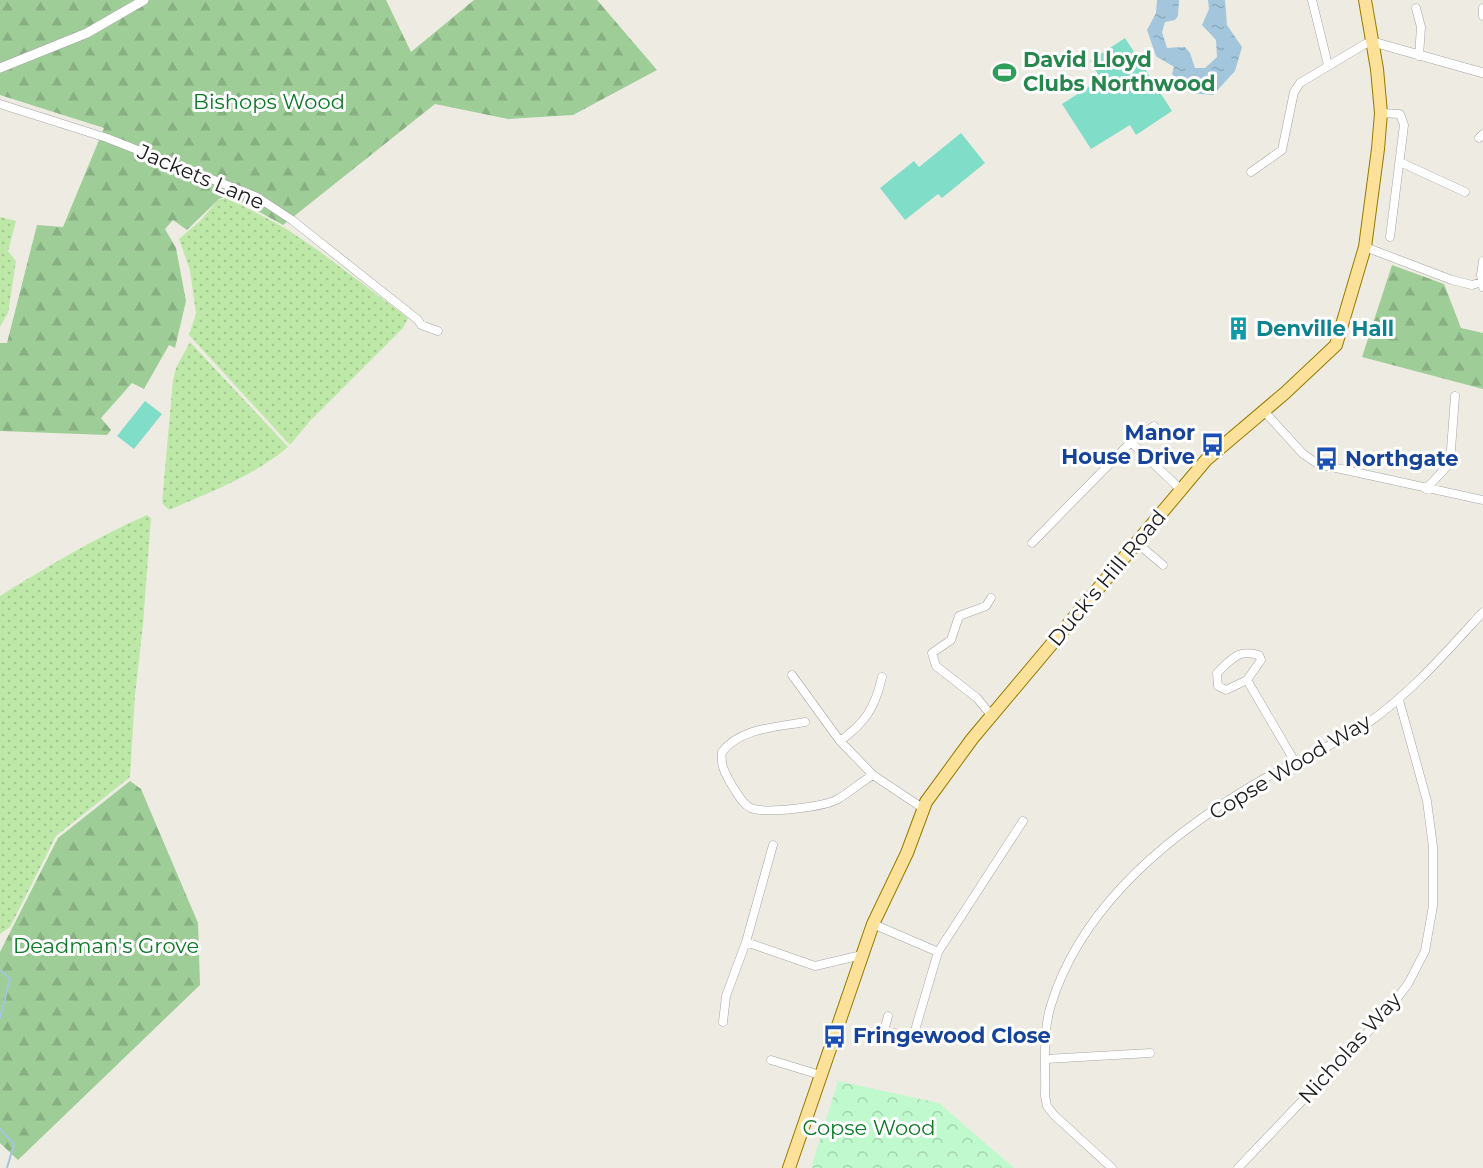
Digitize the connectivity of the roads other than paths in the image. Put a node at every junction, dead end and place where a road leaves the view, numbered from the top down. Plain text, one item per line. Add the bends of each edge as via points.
1 (144, 0) edge
2 (1312, 0) edge
3 (1365, 0) edge
4 (1416, 8) dead end
5 (1483, 8) edge
6 (1483, 16) edge
7 (1373, 42) junction
8 (1419, 56) junction
9 (1328, 65) junction
10 (0, 68) edge
11 (1483, 73) edge
12 (0, 104) edge
13 (1381, 113) junction
14 (1400, 162) junction
15 (1251, 172) dead end
16 (1465, 192) dead end
17 (1390, 237) dead end
18 (1365, 247) junction
19 (1483, 261) edge
20 (1483, 284) edge
21 (438, 331) dead end
22 (1455, 396) dead end
23 (1264, 411) junction
24 (1154, 426) dead end
25 (1131, 442) junction
26 (1426, 489) junction
27 (1181, 490) junction
28 (1483, 500) edge
29 (1032, 543) dead end
30 (1137, 543) junction
31 (1163, 565) dead end
32 (991, 598) dead end
33 (1483, 612) edge
34 (792, 675) dead end
35 (882, 677) dead end
36 (1247, 680) junction
37 (1399, 700) junction
38 (992, 716) junction
39 (805, 722) dead end
40 (840, 741) junction
41 (1295, 762) junction
42 (873, 775) junction
43 (924, 809) junction
44 (1023, 821) dead end
45 (773, 845) dead end
46 (873, 924) junction
47 (746, 942) junction
48 (938, 952) junction
49 (862, 955) junction
50 (888, 1016) dead end
51 (723, 1022) dead end
52 (1150, 1053) dead end
53 (1046, 1059) junction
54 (771, 1060) dead end
55 (820, 1075) junction
56 (789, 1168) edge
57 (1112, 1168) edge
58 (1238, 1168) edge

1 - 10 street via 87,33
2 - 9 street
3 - 7 main road, Duck's Hill Road
4 - 8 street via 1421,27
5 - 6 street
7 - 8 street
7 - 9 street
7 - 13 main road, Duck's Hill Road
8 - 11 street
9 - 15 street via 1296,87 1282,150
12 - 21 street, Jackets Lane via 107,138 257,197 292,220 421,325
13 - 14 street via 1396,112 1404,118
13 - 18 main road, Duck's Hill Road
14 - 16 street
14 - 17 street
18 - 20 street via 1452,280
18 - 23 main road, Duck's Hill Road via 1336,345
19 - 20 street
22 - 26 street via 1450,463
23 - 26 street via 1303,454 1318,464
23 - 27 main road, Duck's Hill Road via 1206,460
24 - 25 street
25 - 27 street
25 - 29 street
26 - 28 street
27 - 30 main road, Duck's Hill Road
30 - 31 street
30 - 38 main road, Duck's Hill Road
32 - 38 street via 986,606 959,616 951,640 932,653 936,666 977,698
33 - 37 street, Copse Wood Way
34 - 40 street
35 - 40 street via 877,698 858,728
36 - 36 street via 1261,660 1250,652 1231,658 1217,673 1218,686 1226,690
36 - 41 street
37 - 41 street, Copse Wood Way via 1366,724
37 - 58 street, Nicholas Way via 1427,801 1433,847 1433,906 1425,951 1408,984 1385,1014
38 - 43 main road, Duck's Hill Road
39 - 42 street via 756,731 734,740 722,752 722,768 747,806 768,810 815,807 837,800
40 - 42 street
41 - 53 street, Copse Wood Way via 1173,840 1103,908 1081,938 1050,1006
42 - 43 street
43 - 46 main road, Duck's Hill Road
44 - 48 street
45 - 47 street
46 - 48 street
46 - 49 main road, Duck's Hill Road
47 - 49 street via 815,966
47 - 51 street via 726,996
48 - 50 street via 913,1037 884,1031
49 - 55 main road, Duck's Hill Road
52 - 53 street
53 - 57 street, Copse Wood Way via 1047,1106
54 - 55 street
55 - 56 main road, Duck's Hill Road

